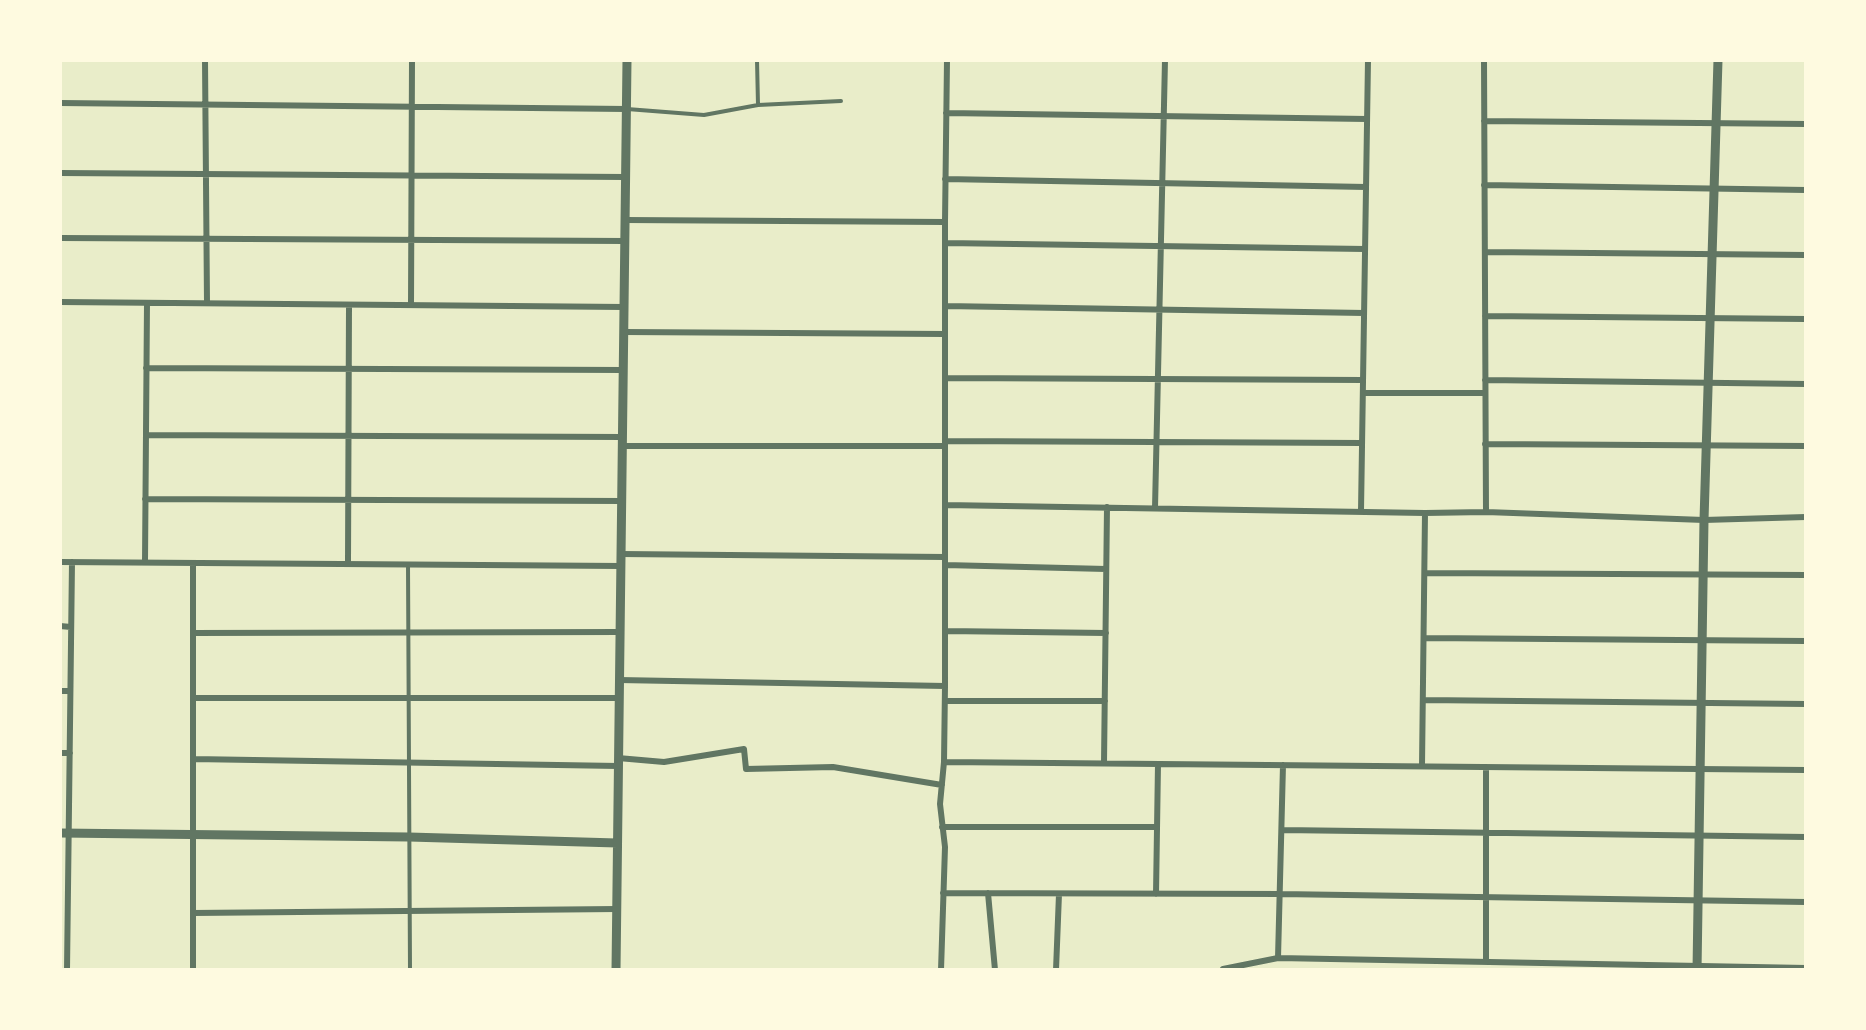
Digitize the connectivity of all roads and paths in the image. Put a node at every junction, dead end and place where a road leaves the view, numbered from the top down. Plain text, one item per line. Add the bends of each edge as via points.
1 (205, 60) edge
2 (412, 60) edge
3 (627, 60) edge
4 (757, 60) edge
5 (947, 60) edge
6 (1165, 60) edge
7 (1368, 60) edge
8 (1484, 60) edge
9 (1718, 60) edge
10 (841, 101) dead end
11 (60, 103) edge
12 (205, 105) junction
13 (758, 105) junction
14 (412, 107) junction
15 (626, 109) junction
16 (946, 113) junction
17 (1164, 116) junction
18 (1367, 119) junction
19 (1484, 121) junction
20 (1716, 124) junction
21 (1806, 124) edge
22 (60, 173) edge
23 (206, 174) junction
24 (411, 176) junction
25 (625, 177) junction
26 (945, 179) junction
27 (1162, 183) junction
28 (1484, 185) junction
29 (1366, 188) junction
30 (1714, 189) junction
31 (1806, 190) edge
32 (625, 220) junction
33 (945, 222) junction
34 (60, 238) edge
35 (206, 239) junction
36 (411, 240) junction
37 (625, 241) junction
38 (945, 243) junction
39 (1161, 246) junction
40 (1365, 249) junction
41 (1485, 252) junction
42 (1712, 253) junction
43 (1806, 255) edge
44 (60, 302) edge
45 (147, 303) junction
46 (207, 303) junction
47 (349, 305) junction
48 (411, 305) junction
49 (945, 306) junction
50 (624, 307) junction
51 (1159, 310) junction
52 (1364, 313) junction
53 (1485, 316) junction
54 (1710, 319) junction
55 (1806, 319) edge
56 (624, 332) junction
57 (945, 334) junction
58 (146, 368) junction
59 (349, 368) junction
60 (623, 370) junction
61 (945, 378) junction
62 (1158, 379) junction
63 (1363, 380) junction
64 (1485, 380) junction
65 (1708, 383) junction
66 (1806, 384) edge
67 (1363, 393) junction
68 (1485, 393) junction
69 (146, 435) junction
70 (349, 436) junction
71 (622, 442) junction
72 (1156, 442) junction
73 (945, 443) junction
74 (1362, 443) junction
75 (1485, 444) junction
76 (1706, 444) junction
77 (1806, 446) edge
78 (145, 499) junction
79 (348, 500) junction
80 (622, 501) junction
81 (945, 505) junction
82 (1107, 507) junction
83 (1155, 508) junction
84 (1360, 512) junction
85 (1486, 512) junction
86 (1425, 513) junction
87 (1806, 517) edge
88 (1704, 520) junction
89 (621, 554) junction
90 (945, 557) junction
91 (60, 562) edge
92 (72, 562) junction
93 (145, 562) junction
94 (193, 563) junction
95 (348, 564) junction
96 (408, 565) junction
97 (945, 565) junction
98 (621, 566) junction
99 (1106, 570) junction
100 (1425, 573) junction
101 (1703, 574) junction
102 (1806, 575) edge
103 (60, 627) edge
104 (71, 627) junction
105 (945, 631) junction
106 (620, 632) junction
107 (193, 633) junction
108 (408, 633) junction
109 (1106, 633) junction
110 (1424, 638) junction
111 (1702, 640) junction
112 (1806, 641) edge
113 (619, 680) junction
114 (945, 686) junction
115 (60, 691) edge
116 (70, 691) junction
117 (193, 698) junction
118 (409, 698) junction
119 (619, 698) junction
120 (1423, 700) junction
121 (945, 701) junction
122 (1105, 701) junction
123 (1701, 702) junction
124 (1806, 704) edge
125 (60, 753) edge
126 (70, 753) junction
127 (193, 759) junction
128 (409, 762) junction
129 (618, 762) junction
130 (944, 762) junction
131 (1104, 763) junction
132 (1158, 764) junction
133 (1283, 765) junction
134 (1422, 766) junction
135 (1485, 767) junction
136 (1700, 769) junction
137 (1806, 770) edge
138 (942, 785) junction
139 (942, 827) junction
140 (1157, 827) junction
141 (1282, 830) junction
142 (1486, 832) junction
143 (64, 833) edge
144 (193, 835) junction
145 (1699, 835) junction
146 (409, 837) junction
147 (1806, 837) edge
148 (617, 843) junction
149 (943, 893) junction
150 (988, 893) junction
151 (1059, 894) junction
152 (1156, 894) junction
153 (1280, 894) junction
154 (1486, 897) junction
155 (1698, 901) junction
156 (1806, 902) edge
157 (617, 909) junction
158 (409, 910) junction
159 (60, 912) edge
160 (68, 912) junction
161 (193, 913) junction
162 (1278, 958) junction
163 (1486, 962) junction
164 (1697, 968) edge
165 (1806, 968) edge
166 (1223, 969) edge
167 (68, 970) edge
168 (193, 970) edge
169 (410, 970) edge
170 (616, 970) edge
171 (941, 970) edge
172 (994, 970) edge
173 (1056, 970) edge

1 - 12 street
2 - 14 street
3 - 15 street
4 - 13 lane
5 - 16 street
6 - 17 street
7 - 18 street
8 - 19 street
9 - 20 street
10 - 13 lane
11 - 12 street
12 - 14 street
12 - 23 street
13 - 15 lane via 704,115
14 - 15 street
14 - 24 street
15 - 25 street
16 - 17 street
16 - 26 street
17 - 18 street
17 - 27 street
18 - 29 street
19 - 20 street
19 - 28 street
20 - 21 street
20 - 30 street
22 - 23 street
23 - 24 street
23 - 35 street
24 - 25 street
24 - 36 street
25 - 32 street
26 - 27 street
26 - 33 street
27 - 29 street
27 - 39 street
28 - 30 street
28 - 41 street
29 - 40 street
30 - 31 street
30 - 42 street
32 - 33 street
32 - 37 street
33 - 38 street
34 - 35 street
35 - 36 street
35 - 46 street
36 - 37 street
36 - 48 street
37 - 50 street
38 - 39 street
38 - 49 street
39 - 40 street
39 - 51 street
40 - 52 street
41 - 42 street
41 - 53 street
42 - 43 street
42 - 54 street
44 - 45 street
45 - 46 street
45 - 58 street
46 - 47 street
47 - 48 street
47 - 59 street
48 - 50 street
49 - 51 street
49 - 57 street
50 - 56 street
51 - 52 street
51 - 62 street
52 - 63 street
53 - 54 street
53 - 64 street
54 - 55 street
54 - 65 street
56 - 57 street
56 - 60 street
57 - 61 street
58 - 59 street
58 - 69 street
59 - 60 street
59 - 70 street
60 - 71 street
61 - 62 street
61 - 73 street
62 - 63 street
62 - 72 street
63 - 67 street
64 - 65 street
64 - 68 street
65 - 66 street
65 - 76 street
67 - 68 street
67 - 74 street
68 - 75 street
69 - 70 street
69 - 78 street
70 - 71 street
70 - 79 street
71 - 73 street
71 - 80 street
72 - 73 street
72 - 74 street
72 - 83 street
73 - 81 street
74 - 84 street
75 - 76 street
75 - 85 street
76 - 77 street
76 - 88 street
78 - 79 street
78 - 93 street
79 - 80 street
79 - 95 street
80 - 89 street
81 - 82 street
81 - 90 street
82 - 83 street
82 - 99 street
83 - 84 street
84 - 86 street
85 - 86 street
85 - 88 street
86 - 100 street
87 - 88 street
88 - 101 street
89 - 90 street
89 - 98 street
90 - 97 street
91 - 92 street
92 - 93 street
92 - 104 street
93 - 94 street
94 - 95 street
94 - 107 street
95 - 96 street
96 - 98 street
96 - 108 lane
97 - 99 street
97 - 105 street
98 - 106 street
99 - 109 street
100 - 101 street
100 - 110 street
101 - 102 street
101 - 111 street
103 - 104 street
104 - 116 street
105 - 109 street
105 - 114 street
106 - 108 street
106 - 113 street
107 - 108 street
107 - 117 street
108 - 118 lane
109 - 122 street
110 - 111 street
110 - 120 street
111 - 112 street
111 - 123 street
113 - 114 street
113 - 119 street
114 - 121 street
115 - 116 street
116 - 126 street
117 - 118 street
117 - 127 street
118 - 119 street
118 - 128 lane
119 - 129 street
120 - 123 street
120 - 134 street
121 - 122 street
121 - 130 street
122 - 131 street
123 - 124 street
123 - 136 street
125 - 126 street
126 - 143 street
127 - 128 street
127 - 144 street
128 - 129 street
128 - 146 lane
129 - 138 street via 664,762 744,749 746,769 833,767
129 - 148 street
130 - 131 street
130 - 138 street
131 - 132 street
132 - 133 street
132 - 140 street
133 - 134 street
133 - 141 street
134 - 135 street
135 - 136 street
135 - 142 street
136 - 137 street
136 - 145 street
138 - 139 street
139 - 140 street
139 - 149 street
140 - 152 street
141 - 142 street
141 - 153 street
142 - 145 street
142 - 154 street
143 - 144 street
143 - 160 street
144 - 146 street
144 - 161 street
145 - 147 street
145 - 155 street
146 - 148 street
146 - 158 lane
148 - 157 street
149 - 150 street
149 - 171 street
150 - 151 street
150 - 172 street
151 - 152 street
151 - 173 street
152 - 153 street
153 - 154 street
153 - 162 street
154 - 155 street
154 - 163 street
155 - 156 street
155 - 164 street
157 - 158 street
157 - 170 street
158 - 161 street
158 - 169 lane
159 - 160 street
160 - 167 street
161 - 168 street
162 - 163 street
162 - 166 street
163 - 164 street
164 - 165 street

